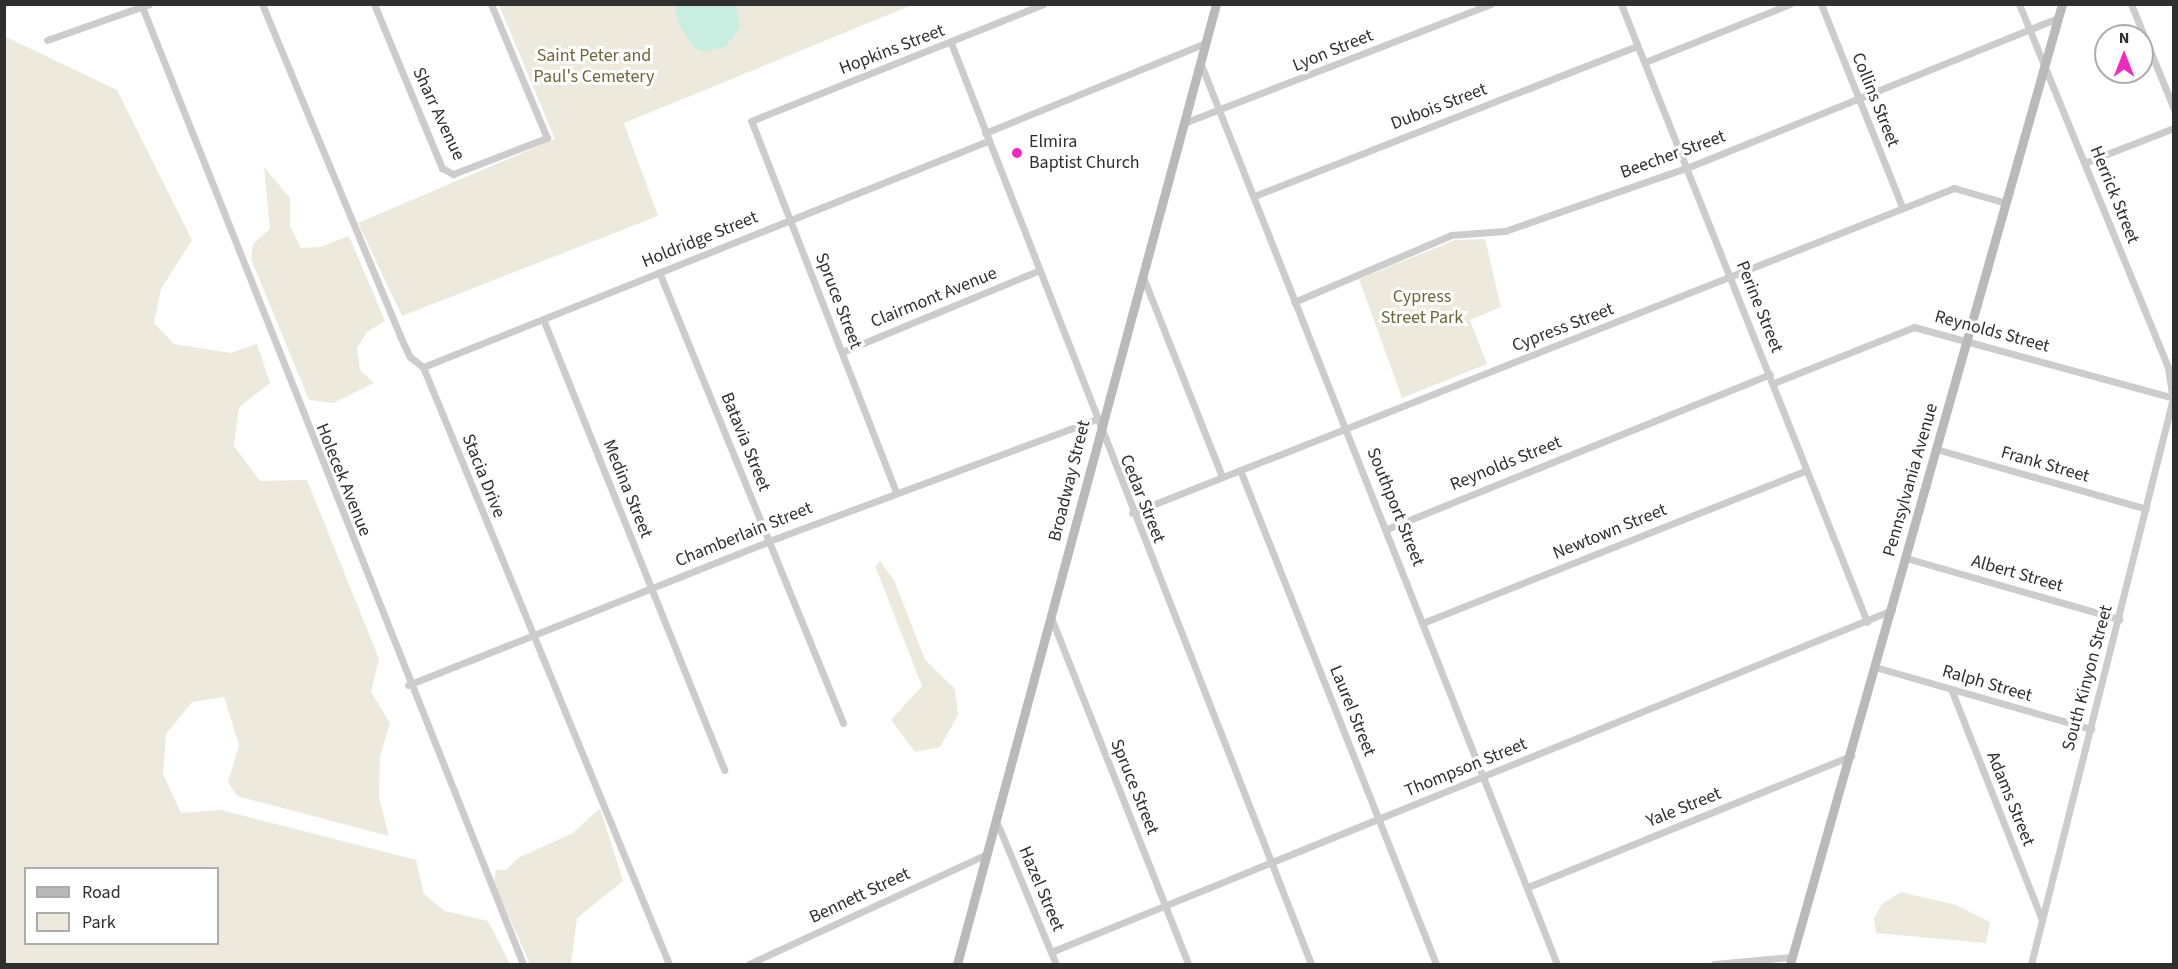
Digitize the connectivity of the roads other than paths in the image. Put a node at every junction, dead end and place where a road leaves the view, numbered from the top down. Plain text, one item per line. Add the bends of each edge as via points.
1 (262, 4) edge
2 (374, 4) edge
3 (491, 4) edge
4 (1044, 4) edge
5 (1216, 4) edge
6 (1491, 4) edge
7 (1621, 4) edge
8 (1790, 4) edge
9 (1821, 4) edge
10 (2019, 4) edge
11 (2062, 4) edge
12 (2132, 4) edge
13 (144, 5) edge
14 (2058, 18) junction
15 (2029, 28) junction
16 (47, 40) dead end
17 (951, 43) junction
18 (1205, 43) junction
19 (1636, 46) junction
20 (1200, 62) junction
21 (1645, 62) junction
22 (2045, 63) junction
23 (1858, 98) junction
24 (2174, 109) edge
25 (1220, 112) junction
26 (751, 121) joint
27 (1184, 123) junction
28 (2174, 128) edge
29 (986, 137) junction
30 (2084, 163) junction
31 (1689, 167) junction
32 (1254, 196) junction
33 (2006, 203) junction
34 (1902, 207) junction
35 (790, 219) junction
36 (1038, 271) junction
37 (659, 272) junction
38 (1143, 277) junction
39 (1730, 278) junction
40 (1294, 302) junction
41 (543, 319) junction
42 (1968, 338) junction
43 (842, 352) junction
44 (423, 367) junction
45 (1770, 374) junction
46 (1774, 383) junction
47 (2173, 398) edge
48 (1095, 420) junction
49 (1348, 429) junction
50 (1099, 433) junction
51 (1936, 449) junction
52 (1240, 470) junction
53 (1806, 470) junction
54 (1222, 477) junction
55 (896, 492) junction
56 (2146, 509) junction
57 (1132, 513) junction
58 (1387, 529) junction
59 (770, 541) junction
60 (1906, 558) junction
61 (651, 589) junction
62 (1892, 610) junction
63 (2119, 619) junction
64 (1052, 620) junction
65 (1425, 622) junction
66 (1867, 622) junction
67 (533, 636) junction
68 (1875, 667) junction
69 (408, 685) junction
70 (1951, 689) junction
71 (843, 723) dead end
72 (2091, 729) junction
73 (1851, 756) junction
74 (724, 770) dead end
75 (1487, 776) junction
76 (1379, 819) junction
77 (998, 825) junction
78 (985, 855) junction
79 (1272, 862) junction
80 (1528, 887) junction
81 (1165, 907) junction
82 (2042, 920) junction
83 (1051, 952) junction
84 (1791, 961) edge
85 (523, 964) edge
86 (669, 964) edge
87 (749, 964) edge
88 (957, 964) edge
89 (1056, 964) edge
90 (1188, 964) edge
91 (1311, 964) edge
92 (1436, 964) edge
93 (1557, 964) edge
94 (1714, 964) edge
95 (2031, 964) edge

1 - 44 street, Stacia Drive via 400,336 410,357
2 - 3 street, Sharr Avenue via 447,173 547,138
4 - 17 street, Hopkins Street
5 - 18 street, Broadway Street
6 - 25 street, Lyon Street
7 - 19 street, Perine Street
8 - 21 street
9 - 23 street, Collins Street
10 - 15 street, Herrick Street
11 - 14 street, Pennsylvania Avenue
12 - 24 street
13 - 16 street
13 - 69 street, Holecek Avenue
14 - 15 street, Beecher Street
14 - 22 street, Pennsylvania Avenue
15 - 22 street, Herrick Street
15 - 23 street, Beecher Street
17 - 26 street, Hopkins Street
17 - 29 street, Cedar Street
18 - 20 street, Broadway Street
18 - 29 street, Holdridge Street
19 - 21 street, Perine Street
19 - 32 street, Dubois Street
20 - 25 street, Southport Street
20 - 27 street, Broadway Street
21 - 31 street, Perine Street
22 - 30 street, Herrick Street
22 - 33 street, Pennsylvania Avenue
23 - 31 street, Beecher Street
23 - 34 street, Collins Street
25 - 27 street, Lyon Street
25 - 32 street, Southport Street
26 - 35 street, Spruce Street
27 - 38 street, Broadway Street
28 - 30 street
29 - 35 street, Holdridge Street
29 - 36 street, Cedar Street
30 - 47 street, Herrick Street via 2168,368
31 - 39 street, Perine Street
31 - 40 street, Beecher Street via 1505,231 1451,235
32 - 40 street, Southport Street
33 - 34 street, Cypress Street via 1954,188
33 - 42 street, Pennsylvania Avenue
34 - 39 street, Cypress Street
35 - 37 street, Holdridge Street
35 - 43 street, Spruce Street
36 - 43 street, Clairmont Avenue
36 - 48 street, Cedar Street
37 - 41 street, Holdridge Street
37 - 59 street, Batavia Street
38 - 50 street, Broadway Street
38 - 54 street
39 - 45 street, Perine Street
39 - 49 street, Cypress Street
40 - 49 street, Southport Street
41 - 44 street, Holdridge Street
41 - 61 street, Medina Street
42 - 46 street, Reynolds Street via 1914,327
42 - 47 street, Reynolds Street
42 - 51 street, Pennsylvania Avenue
43 - 55 street, Spruce Street
44 - 67 street, Stacia Drive
45 - 46 street, Perine Street
45 - 58 street, Reynolds Street
46 - 53 street, Perine Street
47 - 56 street, South Kinyon Street
48 - 50 street, Cedar Street
48 - 55 street, Chamberlain Street
49 - 52 street, Cypress Street
49 - 58 street, Southport Street
50 - 57 street, Cedar Street
50 - 64 street, Broadway Street
51 - 56 street, Frank Street
51 - 60 street, Pennsylvania Avenue
52 - 54 street, Cypress Street
52 - 76 street, Laurel Street
53 - 65 street, Newtown Street
53 - 66 street, Perine Street
54 - 57 street, Cypress Street
55 - 59 street, Chamberlain Street
56 - 63 street, South Kinyon Street
57 - 79 street, Cedar Street
58 - 65 street, Southport Street
59 - 61 street, Chamberlain Street
59 - 71 street, Batavia Street
60 - 62 street, Pennsylvania Avenue
60 - 63 street, Albert Street
61 - 67 street, Chamberlain Street
61 - 74 street, Medina Street
62 - 66 street, Thompson Street
62 - 68 street, Pennsylvania Avenue
63 - 72 street, South Kinyon Street
64 - 77 street, Broadway Street
64 - 81 street, Spruce Street
65 - 75 street, Southport Street
66 - 75 street, Thompson Street
67 - 69 street, Chamberlain Street
67 - 86 street, Stacia Drive
68 - 70 street, Ralph Street
68 - 73 street, Pennsylvania Avenue
69 - 85 street, Holecek Avenue
70 - 72 street, Ralph Street
70 - 82 street, Adams Street
72 - 82 street, South Kinyon Street
73 - 80 street, Yale Street
73 - 84 street, Pennsylvania Avenue
75 - 76 street, Thompson Street
75 - 80 street, Southport Street
76 - 79 street, Thompson Street
76 - 92 street, Laurel Street
77 - 78 street, Broadway Street
77 - 83 street, Hazel Street
78 - 87 street, Bennett Street
78 - 88 street, Broadway Street
79 - 81 street, Thompson Street
79 - 91 street, Cedar Street
80 - 93 street, Southport Street
81 - 83 street, Thompson Street
81 - 90 street, Spruce Street
82 - 95 street, South Kinyon Street
83 - 89 street, Hazel Street
84 - 94 street

